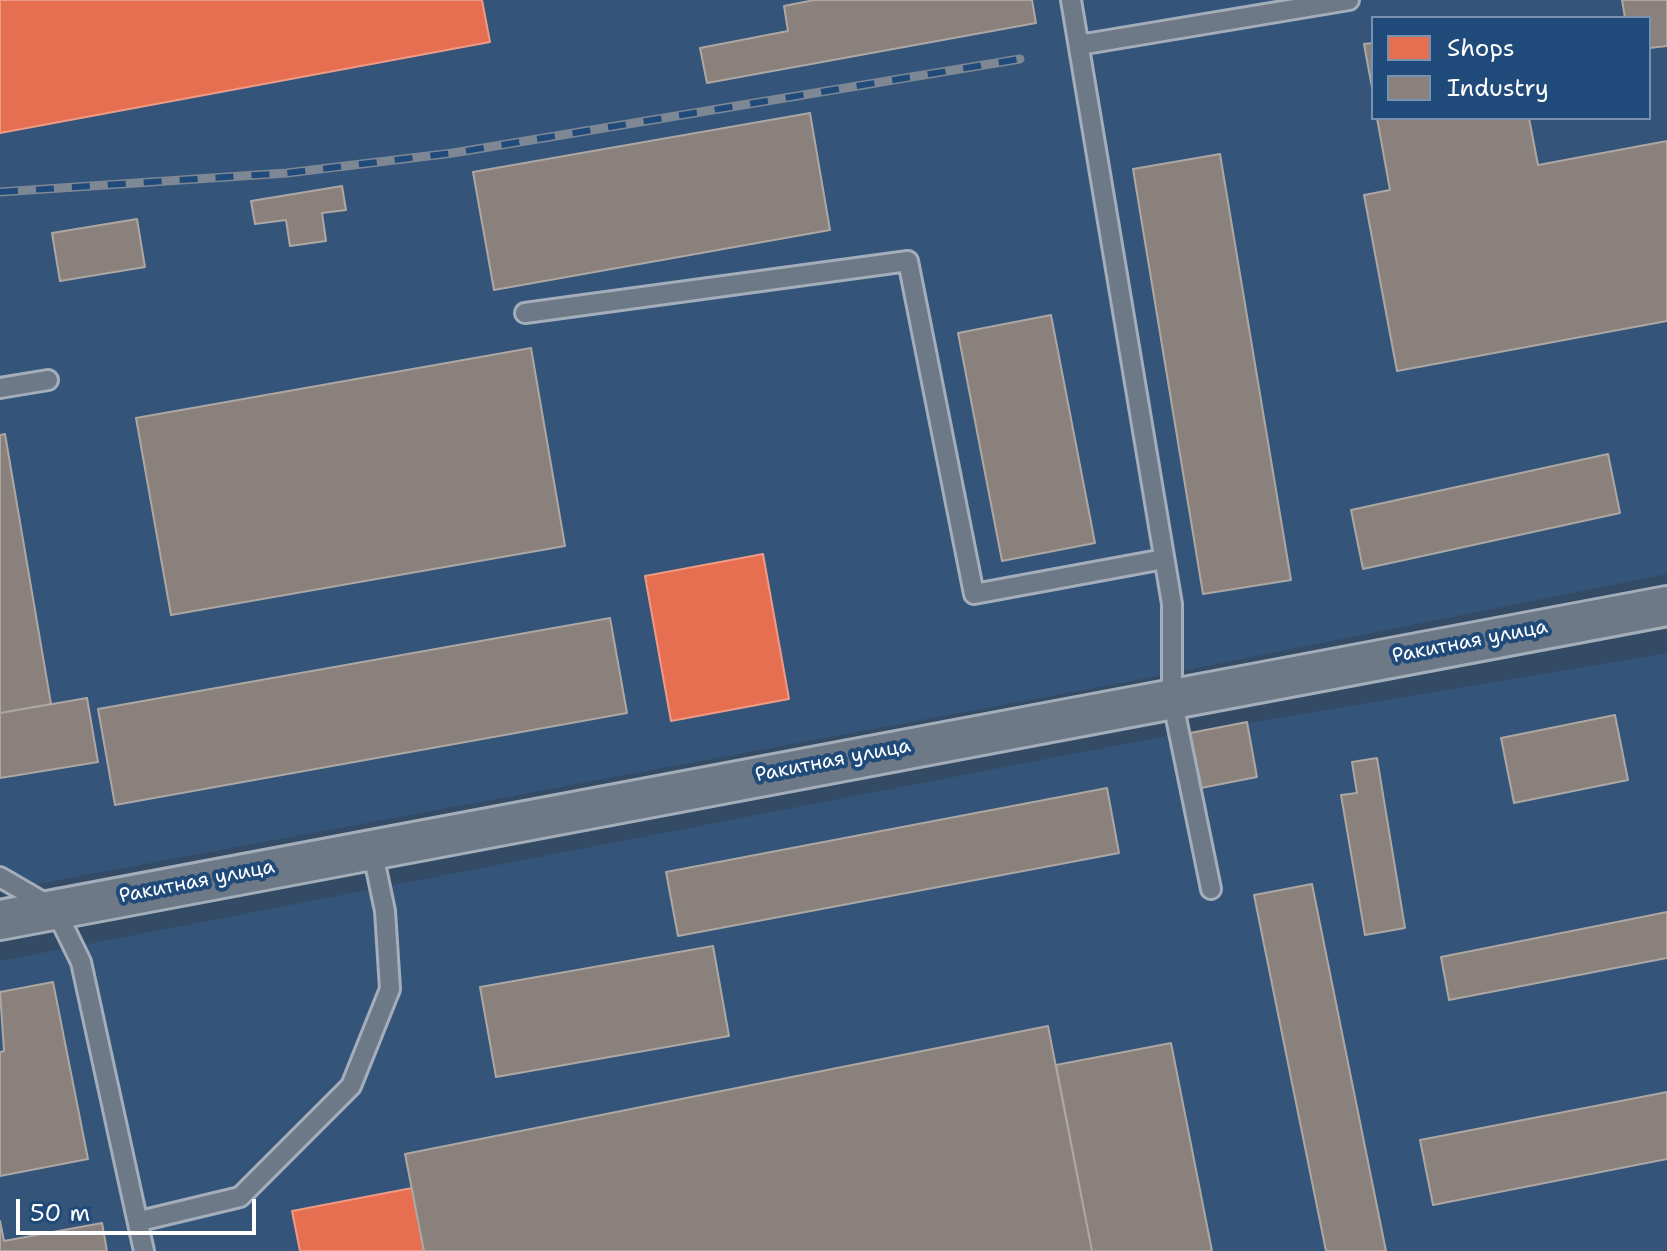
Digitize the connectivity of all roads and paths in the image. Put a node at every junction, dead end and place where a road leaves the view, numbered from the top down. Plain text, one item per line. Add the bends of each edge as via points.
1 (1071, 0) edge
2 (1349, 0) edge
3 (1079, 45) junction
4 (525, 313) dead end
5 (48, 380) dead end
6 (0, 388) edge
7 (1164, 559) junction
8 (1667, 606) edge
9 (1172, 698) junction
10 (372, 849) junction
11 (0, 877) edge
12 (1211, 889) dead end
13 (55, 909) junction
14 (0, 920) edge
15 (140, 1221) junction
16 (144, 1251) edge

1 - 3 lane
2 - 3 lane
3 - 7 lane
4 - 7 lane via 908,261 974,594
5 - 6 lane
7 - 9 lane via 1172,604
8 - 9 street, Ракитная улица
9 - 10 street, Ракитная улица
9 - 12 lane
10 - 13 street, Ракитная улица
10 - 15 lane via 385,911 390,989 351,1086 240,1197
11 - 13 lane
13 - 14 street, Ракитная улица
13 - 15 lane via 81,962
15 - 16 lane

